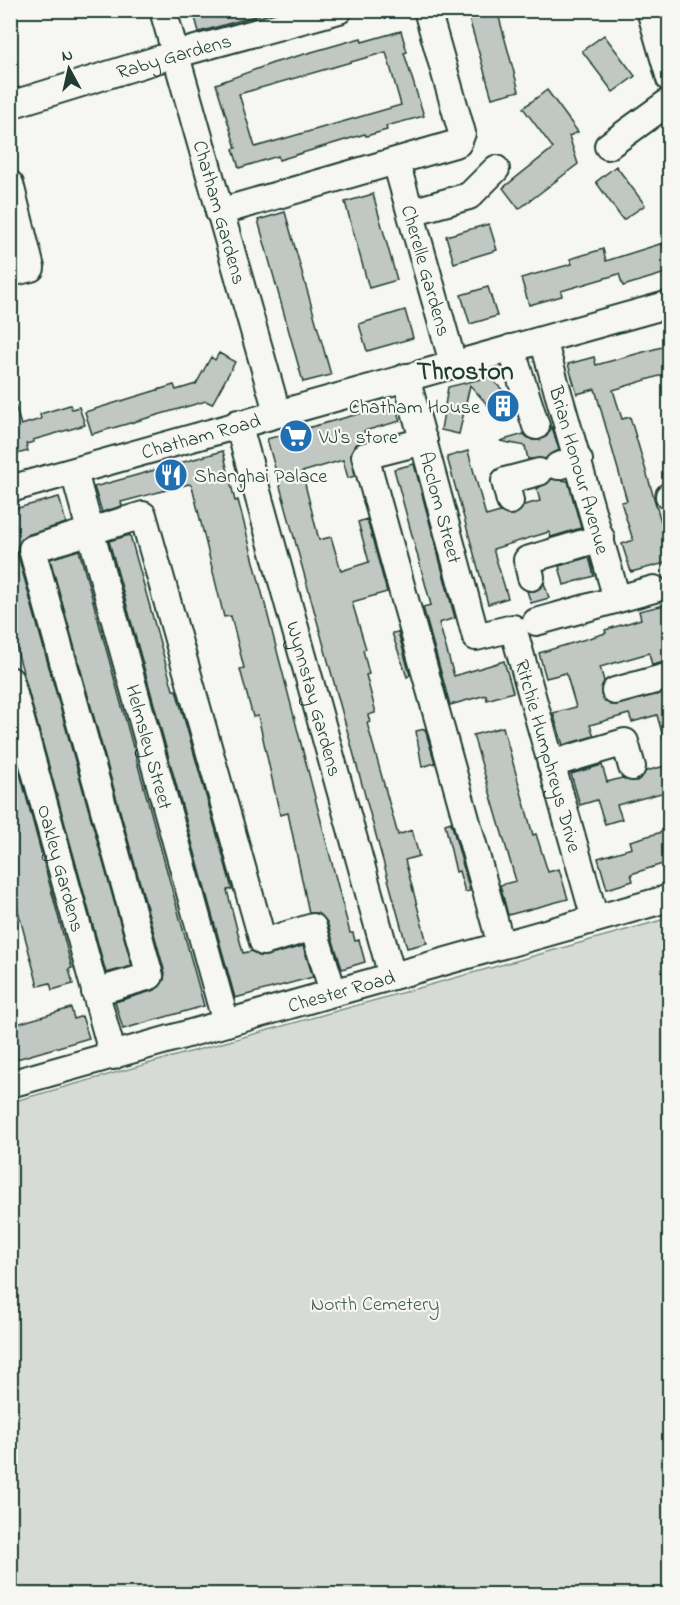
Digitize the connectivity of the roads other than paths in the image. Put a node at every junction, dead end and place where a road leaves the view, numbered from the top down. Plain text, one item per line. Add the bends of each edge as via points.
1 (163, 10) edge
2 (339, 10) edge
3 (427, 10) edge
4 (650, 10) edge
5 (176, 55) junction
6 (669, 79) edge
7 (669, 101) edge
8 (10, 105) edge
9 (608, 146) dead end
10 (496, 170) dead end
11 (400, 176) dead end
12 (10, 184) edge
13 (219, 212) junction
14 (411, 212) junction
15 (10, 273) edge
16 (669, 304) edge
17 (543, 340) junction
18 (512, 348) junction
19 (453, 363) junction
20 (406, 377) junction
21 (277, 412) junction
22 (238, 423) junction
23 (536, 426) dead end
24 (424, 441) junction
25 (559, 466) junction
26 (74, 472) junction
27 (505, 482) dead end
28 (10, 489) edge
29 (90, 531) junction
30 (601, 538) junction
31 (527, 561) dead end
32 (654, 589) dead end
33 (617, 599) junction
34 (536, 622) dead end
35 (476, 637) joint
36 (669, 676) edge
37 (10, 680) edge
38 (615, 691) dead end
39 (551, 764) junction
40 (632, 766) dead end
41 (669, 898) edge
42 (595, 919) junction
43 (501, 945) junction
44 (392, 976) junction
45 (95, 992) junction
46 (333, 992) junction
47 (225, 1023) junction
48 (114, 1056) junction
49 (10, 1084) edge

1 - 5 street, Chatham Gardens
2 - 5 street, Raby Gardens
3 - 13 street via 462,133 458,143
4 - 6 street
5 - 8 street, Raby Gardens
5 - 13 street, Chatham Gardens
7 - 9 street
10 - 14 street via 469,196
11 - 14 street, Cherelle Gardens
12 - 15 street via 31,267
13 - 21 street, Chatham Gardens
14 - 19 street, Cherelle Gardens
16 - 17 street, Chatham Road
17 - 18 street, Chatham Road
17 - 25 street, Brian Honour Avenue
18 - 19 street, Chatham Road
18 - 23 street
19 - 20 street, Chatham Road
20 - 21 street, Chatham Road
20 - 24 street, Acclom Street
21 - 22 street, Chatham Road
22 - 26 street, Chatham Road
22 - 44 street, Wynnstay Gardens
24 - 35 street, Acclom Street
24 - 43 street via 366,456
25 - 27 street
25 - 30 street, Brian Honour Avenue
26 - 28 street, Chatham Road
26 - 29 street, Helmsley Street
29 - 45 street via 32,549 150,976
29 - 46 street via 143,515 263,942 313,927
29 - 47 street, Helmsley Street
30 - 31 street
30 - 33 street, Brian Honour Avenue
32 - 33 street
33 - 34 street
35 - 39 street, Ritchie Humphreys Drive via 513,628
36 - 38 street
37 - 45 street, Oakley Gardens
39 - 40 street via 623,733
39 - 42 street, Ritchie Humphreys Drive
41 - 42 street, Chester Road
42 - 43 street, Chester Road
43 - 44 street, Chester Road
44 - 46 street, Chester Road
45 - 48 street, Oakley Gardens
46 - 47 street, Chester Road
47 - 48 street, Chester Road
48 - 49 street, Chester Road

